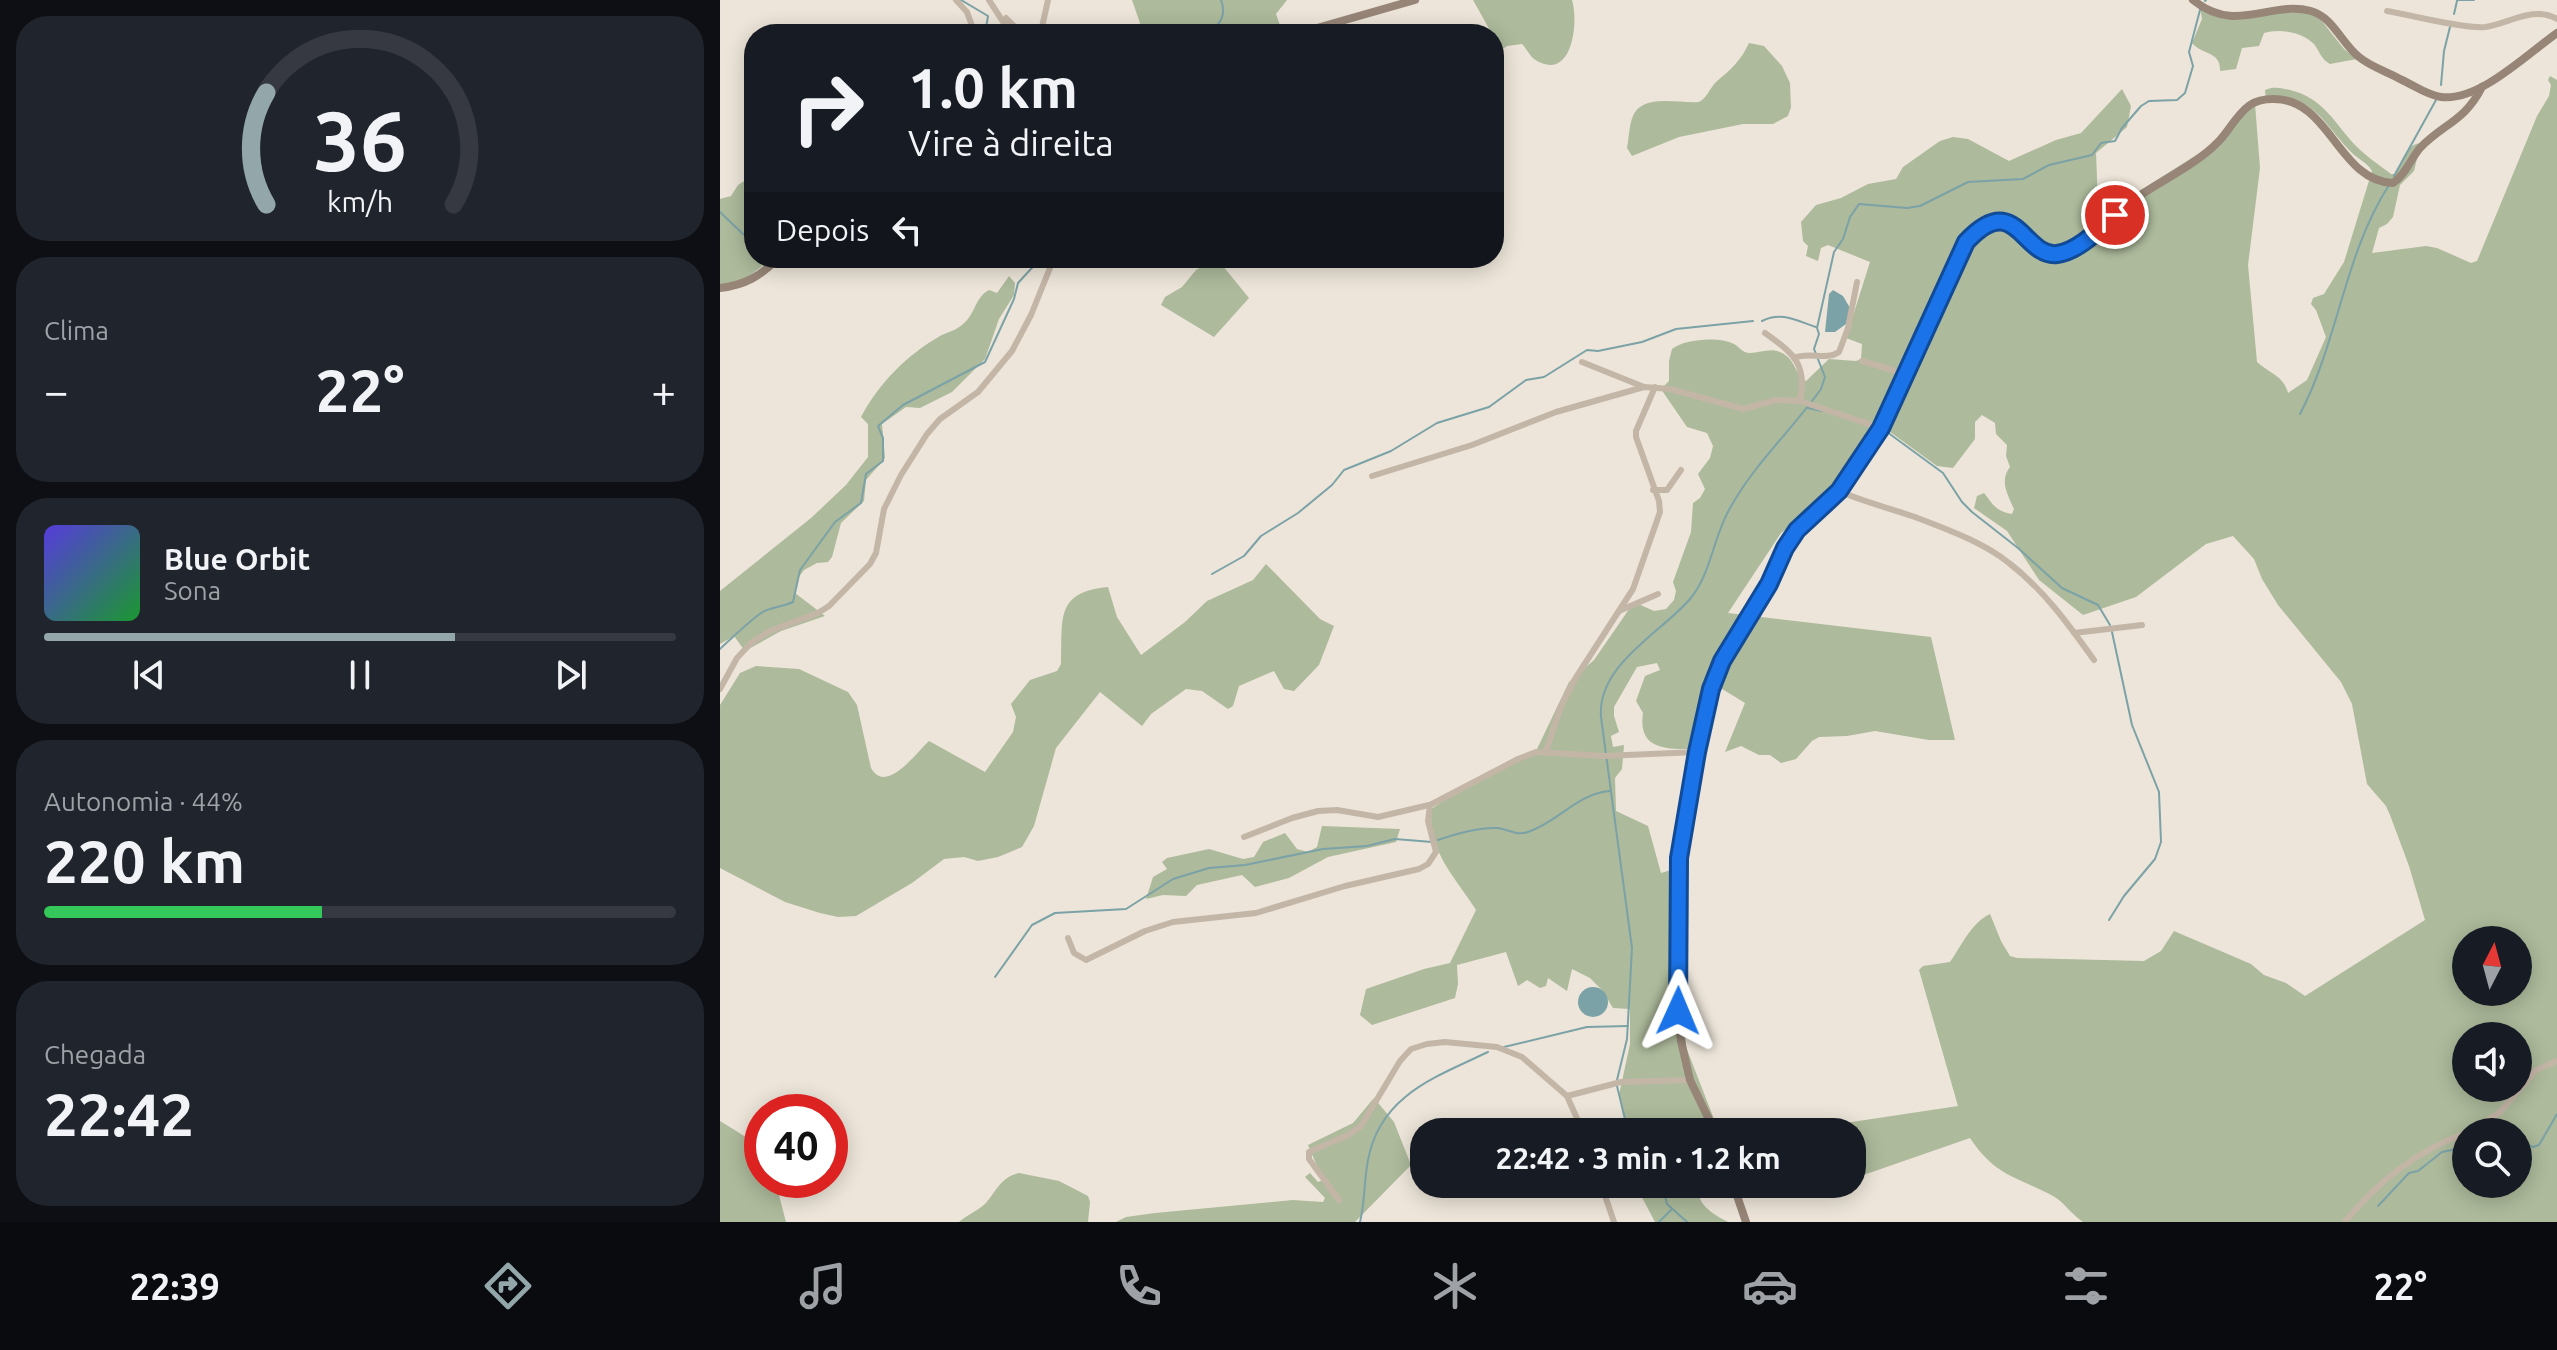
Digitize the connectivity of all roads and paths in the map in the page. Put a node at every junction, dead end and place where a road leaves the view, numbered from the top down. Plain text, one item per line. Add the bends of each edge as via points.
1 (956, 0) edge
2 (989, 0) edge
3 (1048, 0) edge
4 (1415, 0) edge
5 (2193, 0) edge
6 (996, 6) junction
7 (2387, 11) dead end
8 (2557, 19) edge
9 (971, 24) edge
10 (1006, 24) edge
11 (1013, 24) edge
12 (1043, 24) edge
13 (1331, 24) edge
14 (2557, 33) edge
15 (2482, 87) junction
16 (768, 268) edge
17 (1050, 268) edge
18 (1857, 282) dead end
19 (720, 288) edge
20 (1765, 333) dead end
21 (1794, 358) junction
22 (1862, 361) dead end
23 (1582, 362) dead end
24 (1906, 374) junction
25 (1644, 387) junction
26 (1655, 387) junction
27 (1803, 401) junction
28 (1881, 428) junction
29 (1681, 470) dead end
30 (1372, 476) dead end
31 (1653, 490) junction
32 (1839, 491) junction
33 (1658, 594) dead end
34 (1619, 611) junction
35 (2142, 625) dead end
36 (2074, 633) junction
37 (2094, 660) dead end
38 (720, 689) edge
39 (1546, 751) junction
40 (1697, 752) junction
41 (1430, 805) junction
42 (1244, 837) dead end
43 (1068, 938) dead end
44 (2557, 1061) edge
45 (1690, 1080) junction
46 (1567, 1096) junction
47 (1577, 1118) edge
48 (1708, 1118) edge
49 (2491, 1118) edge
50 (2452, 1138) edge
51 (1606, 1198) edge
52 (1738, 1198) edge
53 (1339, 1200) dead end
54 (1614, 1222) edge
55 (1746, 1222) edge
56 (2345, 1222) edge

1 - 9 street
2 - 6 street
3 - 12 street
4 - 13 street
5 - 15 street via 2235,17 2312,11 2325,18 2359,58 2427,93 2458,96
6 - 10 street
6 - 11 street
7 - 8 street via 2480,27 2534,14
14 - 15 street
15 - 24 street via 2465,113 2418,150 2393,183 2358,168 2302,107 2262,100 2247,107 2211,148 2068,250 2046,253 2015,225 2003,222 1976,230 1957,258
16 - 19 street via 749,281
17 - 38 street via 1012,351 978,392 940,419 901,475 884,509 870,564 829,606 751,643
18 - 21 street via 1839,352
20 - 21 street
21 - 27 street via 1804,375
22 - 24 street
23 - 25 street
24 - 28 street
25 - 26 street
25 - 30 street
26 - 27 street via 1743,409 1776,400
26 - 31 street via 1636,431
27 - 28 street
28 - 32 street
29 - 31 street via 1667,490
31 - 34 street via 1660,512 1633,589
32 - 36 street via 1919,518 2008,561 2040,589
32 - 40 street via 1797,530 1722,661
33 - 34 street
34 - 39 street via 1575,679
35 - 36 street
36 - 37 street
39 - 40 street via 1608,756
39 - 41 street via 1528,754
40 - 45 street via 1678,884 1678,1011
41 - 42 street via 1378,817 1318,811
41 - 43 street via 1428,821 1436,852 1419,869 1256,913 1173,922 1086,960 1074,953
44 - 49 street via 2536,1070
45 - 46 street via 1617,1083
45 - 48 street
46 - 47 street
46 - 53 street via 1509,1051 1445,1042 1411,1049 1361,1126 1309,1152
50 - 56 street via 2397,1168
51 - 54 street
52 - 55 street

